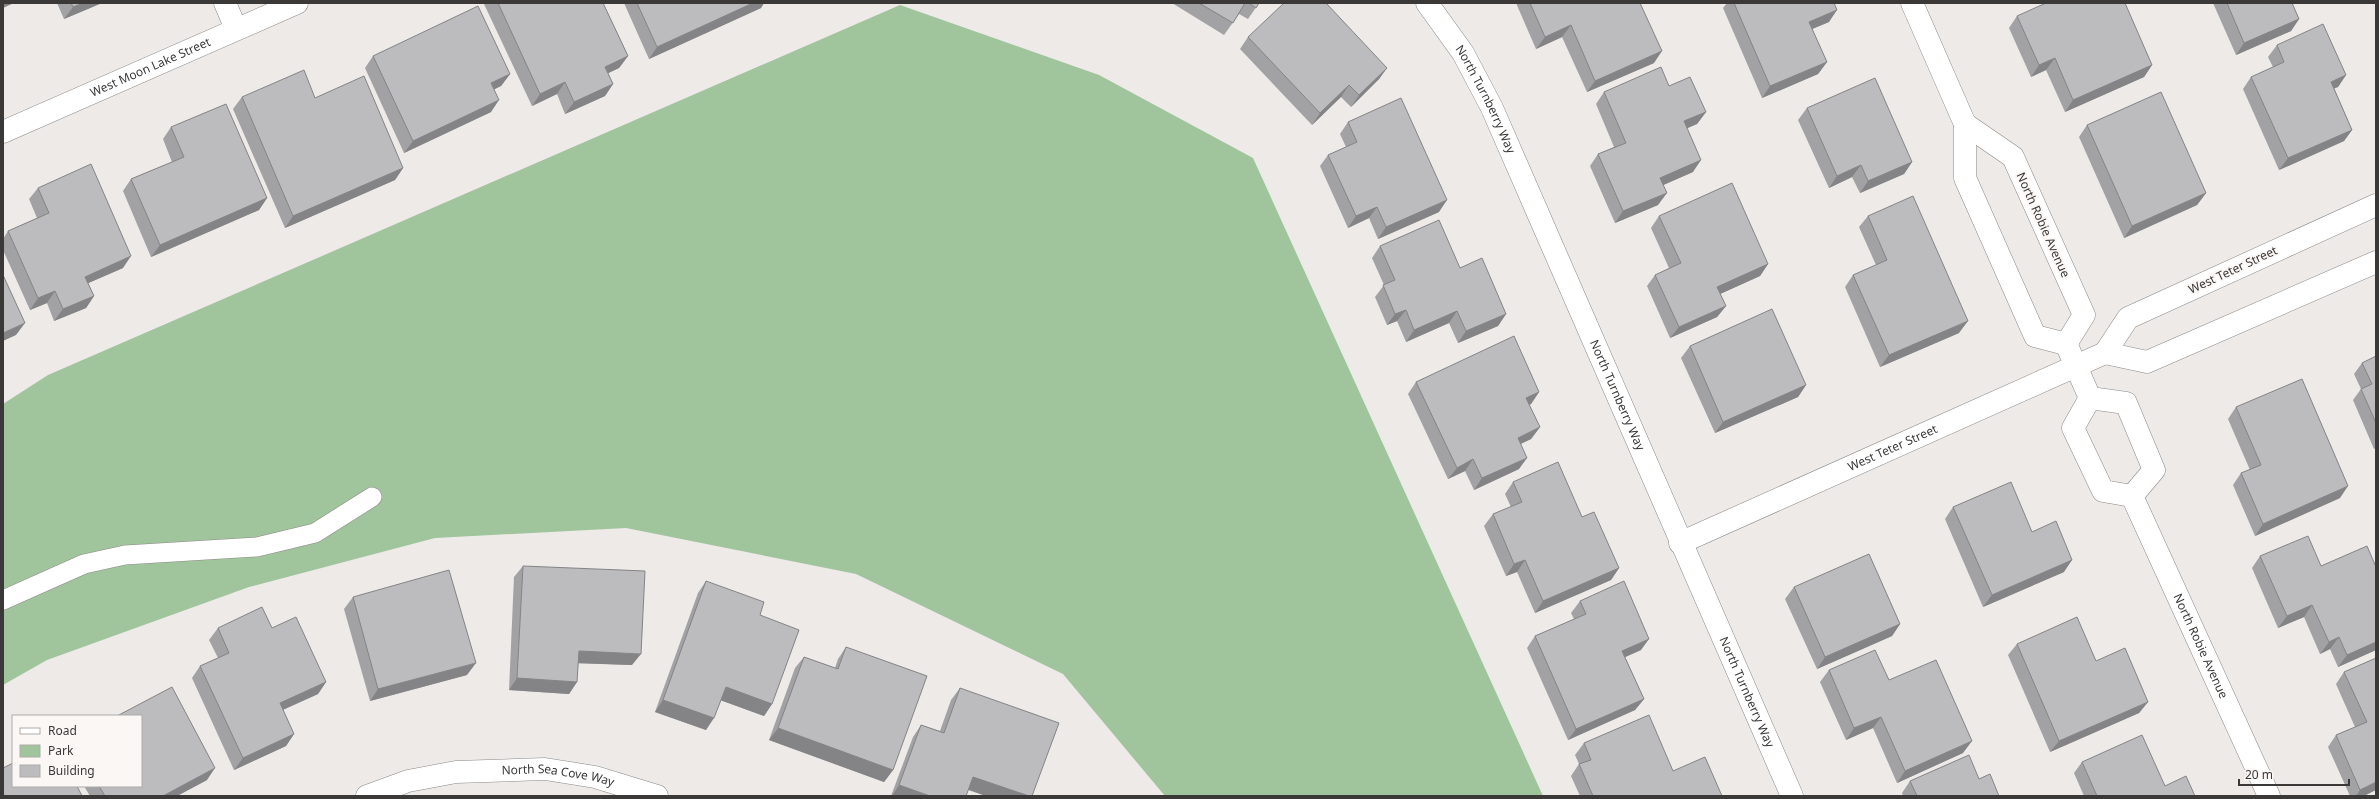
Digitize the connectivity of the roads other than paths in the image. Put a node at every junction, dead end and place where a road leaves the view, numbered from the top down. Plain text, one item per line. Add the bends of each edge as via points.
1 (225, 3) edge
2 (297, 3) edge
3 (1427, 3) edge
4 (1912, 3) edge
5 (236, 29) junction
6 (1965, 124) junction
7 (3, 132) edge
8 (2376, 205) edge
9 (2376, 262) edge
10 (2066, 344) junction
11 (2105, 353) junction
12 (2076, 367) junction
13 (2090, 398) junction
14 (2132, 496) junction
15 (372, 498) dead end
16 (1680, 543) junction
17 (3, 600) edge
18 (367, 796) edge
19 (657, 796) edge
20 (1792, 796) edge
21 (2269, 796) edge

1 - 5 street
2 - 5 street, West Moon Lake Street
3 - 16 street, North Turnberry Way via 1463,54 1492,108
4 - 6 street
5 - 7 street, West Moon Lake Street
6 - 10 street via 1965,178 2035,336
6 - 10 street, North Robie Avenue via 2012,157 2084,315
8 - 11 street, West Teter Street via 2128,318
9 - 11 street via 2147,362
10 - 12 street
11 - 12 street, West Teter Street
12 - 13 street
12 - 16 street, West Teter Street
13 - 14 street via 2074,428 2103,491
13 - 14 street via 2126,403 2154,470
14 - 21 street, North Robie Avenue
15 - 17 lane via 315,533 257,547 126,555 84,564
16 - 20 street, North Turnberry Way
18 - 19 street, North Sea Cove Way via 408,781 456,772 545,769 595,777

